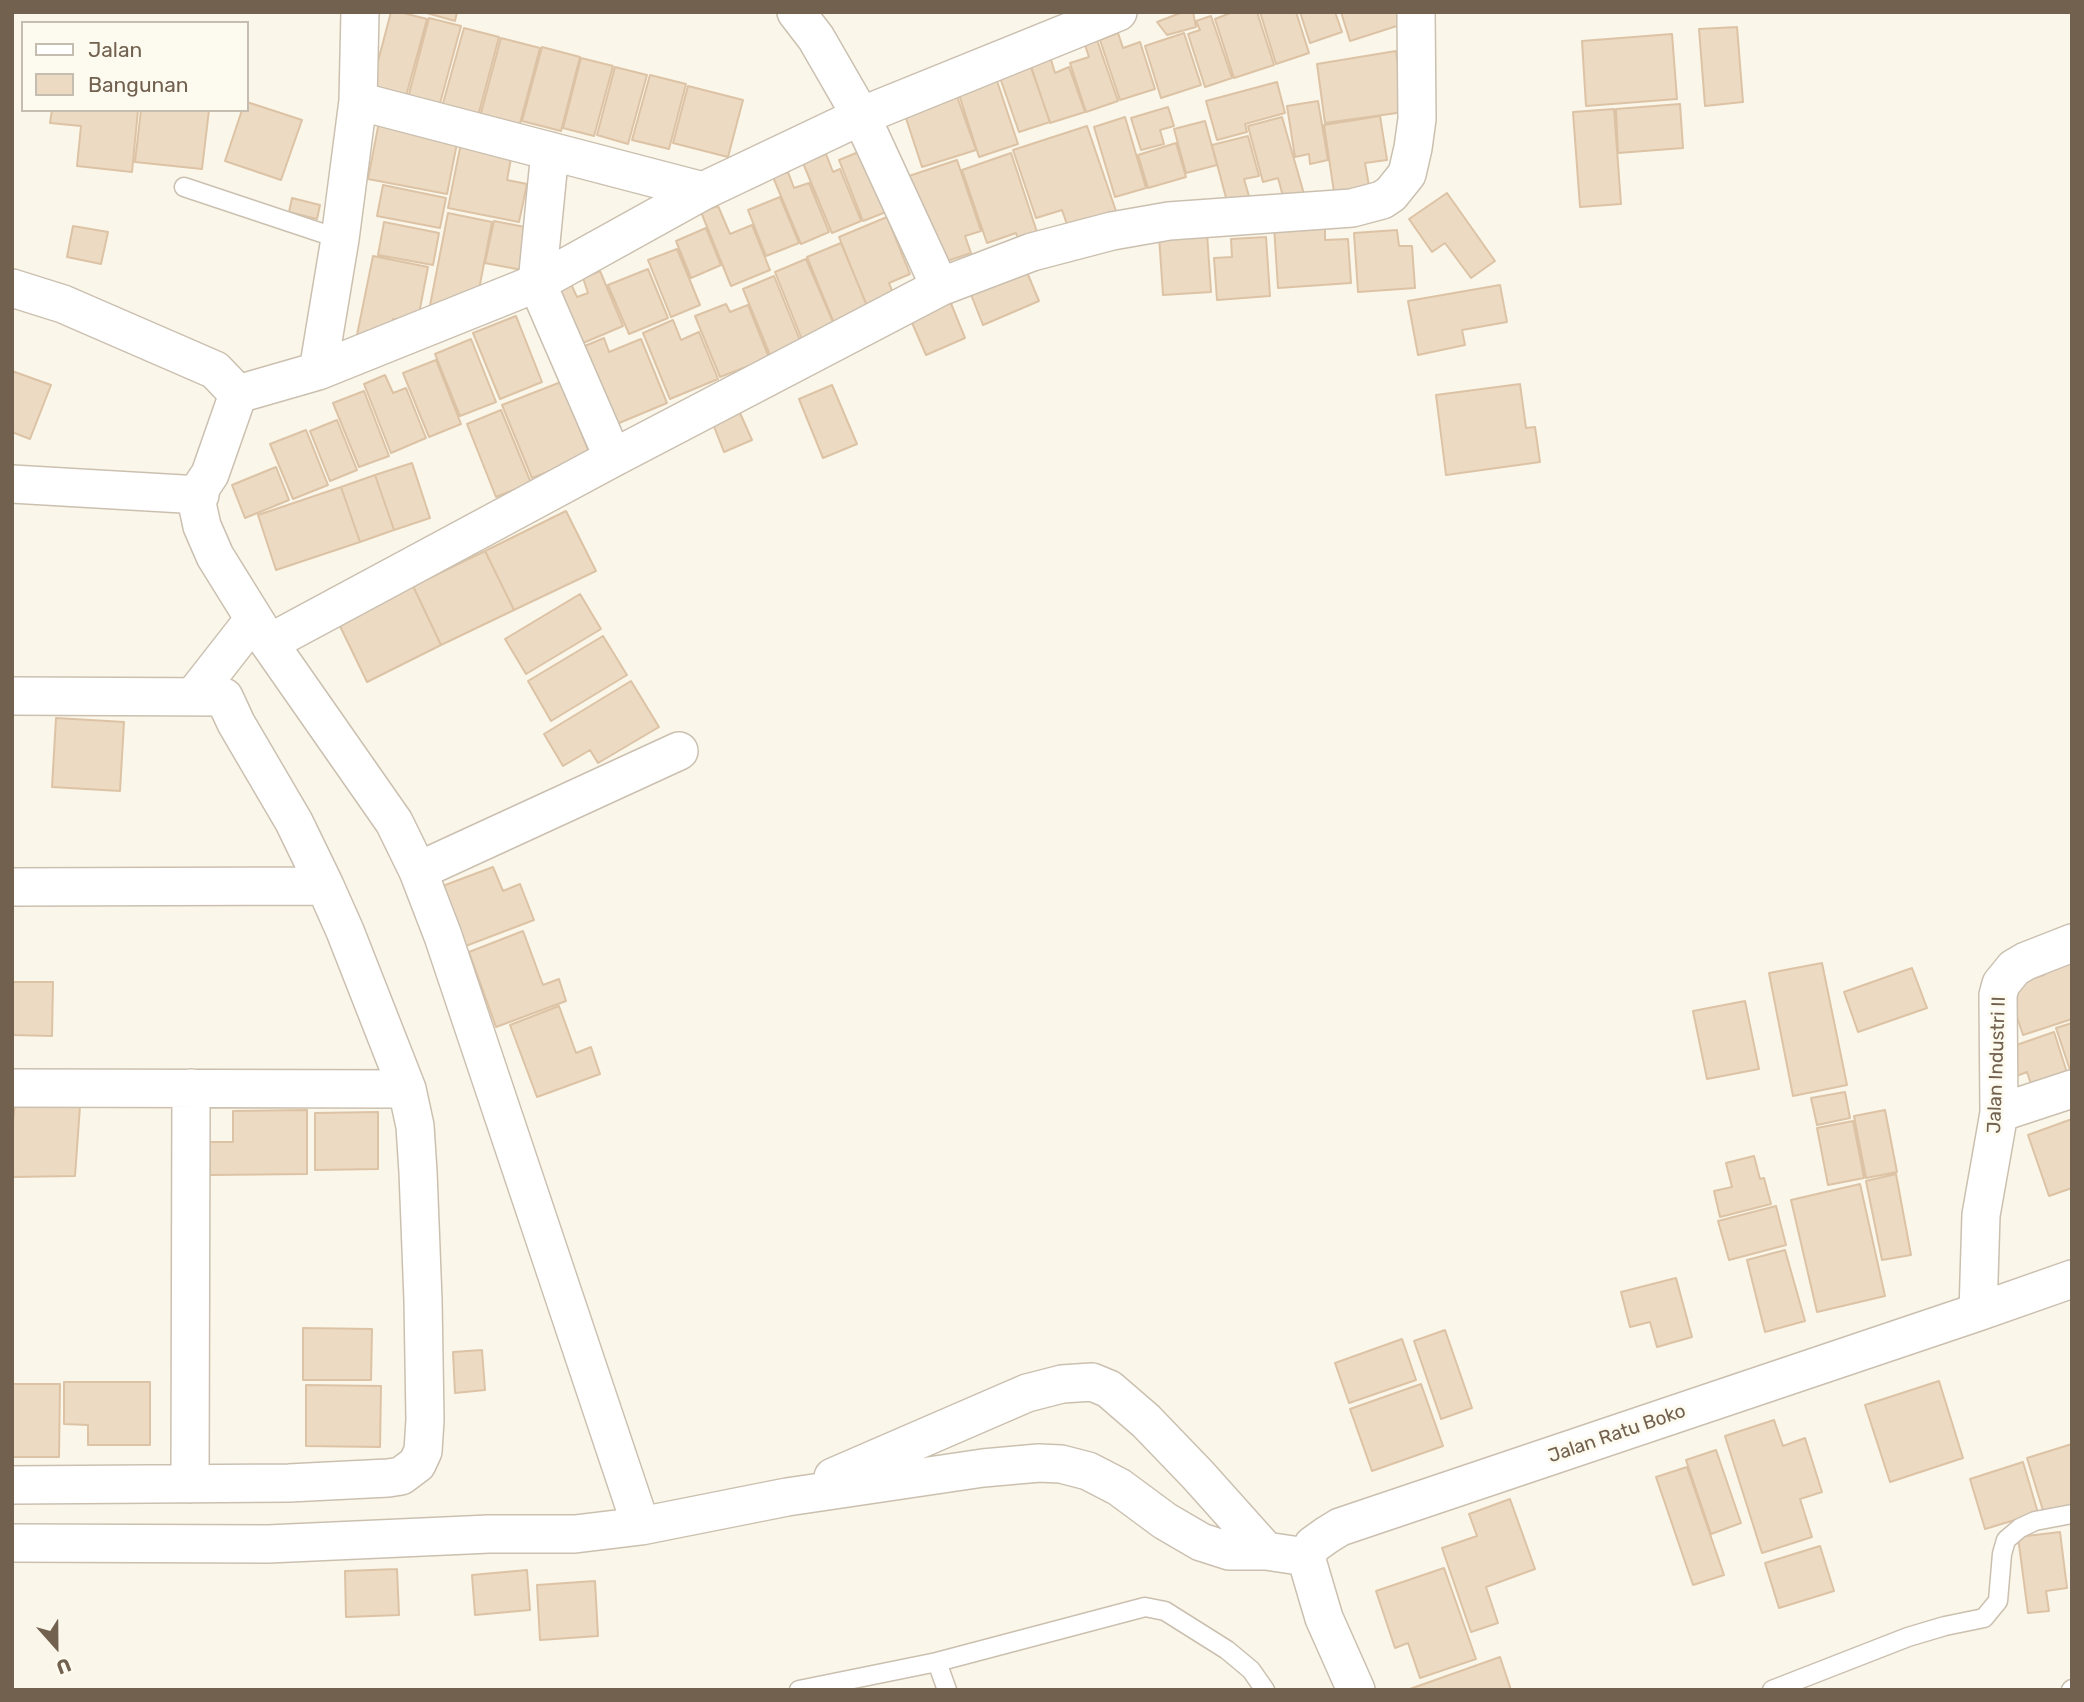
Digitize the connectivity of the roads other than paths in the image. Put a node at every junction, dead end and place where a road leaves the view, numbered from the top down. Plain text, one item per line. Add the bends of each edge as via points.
1 (360, 12) edge
2 (796, 12) edge
3 (1118, 12) edge
4 (1416, 12) edge
5 (358, 100) junction
6 (860, 116) junction
7 (550, 150) junction
8 (184, 187) dead end
9 (703, 191) junction
10 (340, 239) junction
11 (537, 284) junction
12 (940, 287) junction
13 (12, 288) edge
14 (318, 371) junction
15 (238, 394) junction
16 (613, 457) junction
17 (12, 484) edge
18 (200, 495) junction
19 (262, 631) junction
20 (12, 696) edge
21 (193, 697) junction
22 (679, 751) dead end
23 (418, 871) junction
24 (325, 886) junction
25 (12, 887) edge
26 (2072, 943) edge
27 (12, 1088) edge
28 (191, 1088) junction
29 (407, 1089) junction
30 (2072, 1089) edge
31 (1999, 1113) junction
32 (2072, 1279) edge
33 (1978, 1312) junction
34 (190, 1484) junction
35 (12, 1485) edge
36 (787, 1497) junction
37 (2072, 1514) edge
38 (641, 1527) junction
39 (12, 1543) edge
40 (1266, 1551) junction
41 (1306, 1557) junction
42 (937, 1662) junction
43 (799, 1690) edge
44 (947, 1690) edge
45 (1265, 1690) edge
46 (1356, 1690) edge
47 (1772, 1690) edge

1 - 5 street
2 - 6 street
3 - 6 street
4 - 12 street via 1413,148 1407,173 1382,200 1352,208 1169,221 1112,231 1032,251
5 - 7 street
5 - 10 street
6 - 9 street
6 - 12 street
7 - 9 street
7 - 11 street
8 - 10 lane
9 - 11 street
10 - 14 street
11 - 14 street
11 - 16 street
12 - 16 street
13 - 15 street via 63,304 215,370
14 - 15 street
15 - 18 street
16 - 19 street
17 - 18 street
18 - 19 street via 197,503 202,526 215,556
19 - 21 street
19 - 23 street via 394,822
20 - 21 street
21 - 24 street via 224,697
22 - 23 street
23 - 38 street
24 - 25 street
24 - 29 street
26 - 31 street, Jalan Industri II via 2026,961 2001,984
27 - 28 street
28 - 29 street
28 - 34 street
29 - 34 street via 415,1126 423,1300 425,1420 423,1451 417,1464 401,1476 388,1478
30 - 31 street
31 - 33 street, Jalan Industri II via 1981,1215
32 - 33 street, Jalan Ratu Boko
33 - 41 street, Jalan Ratu Boko via 1340,1527 1313,1545
34 - 35 street
36 - 38 street
36 - 40 street via 983,1468 1061,1464 1119,1487 1201,1542 1229,1551
36 - 40 street via 1027,1393 1092,1382 1109,1389 1146,1421
37 - 47 lane via 2035,1521 2006,1540 1998,1601 1984,1618 1908,1637
38 - 39 street via 575,1534 268,1544
40 - 41 street
41 - 46 street via 1324,1618
42 - 43 lane
42 - 44 lane
42 - 45 lane via 1145,1607 1165,1611 1227,1650 1251,1670

